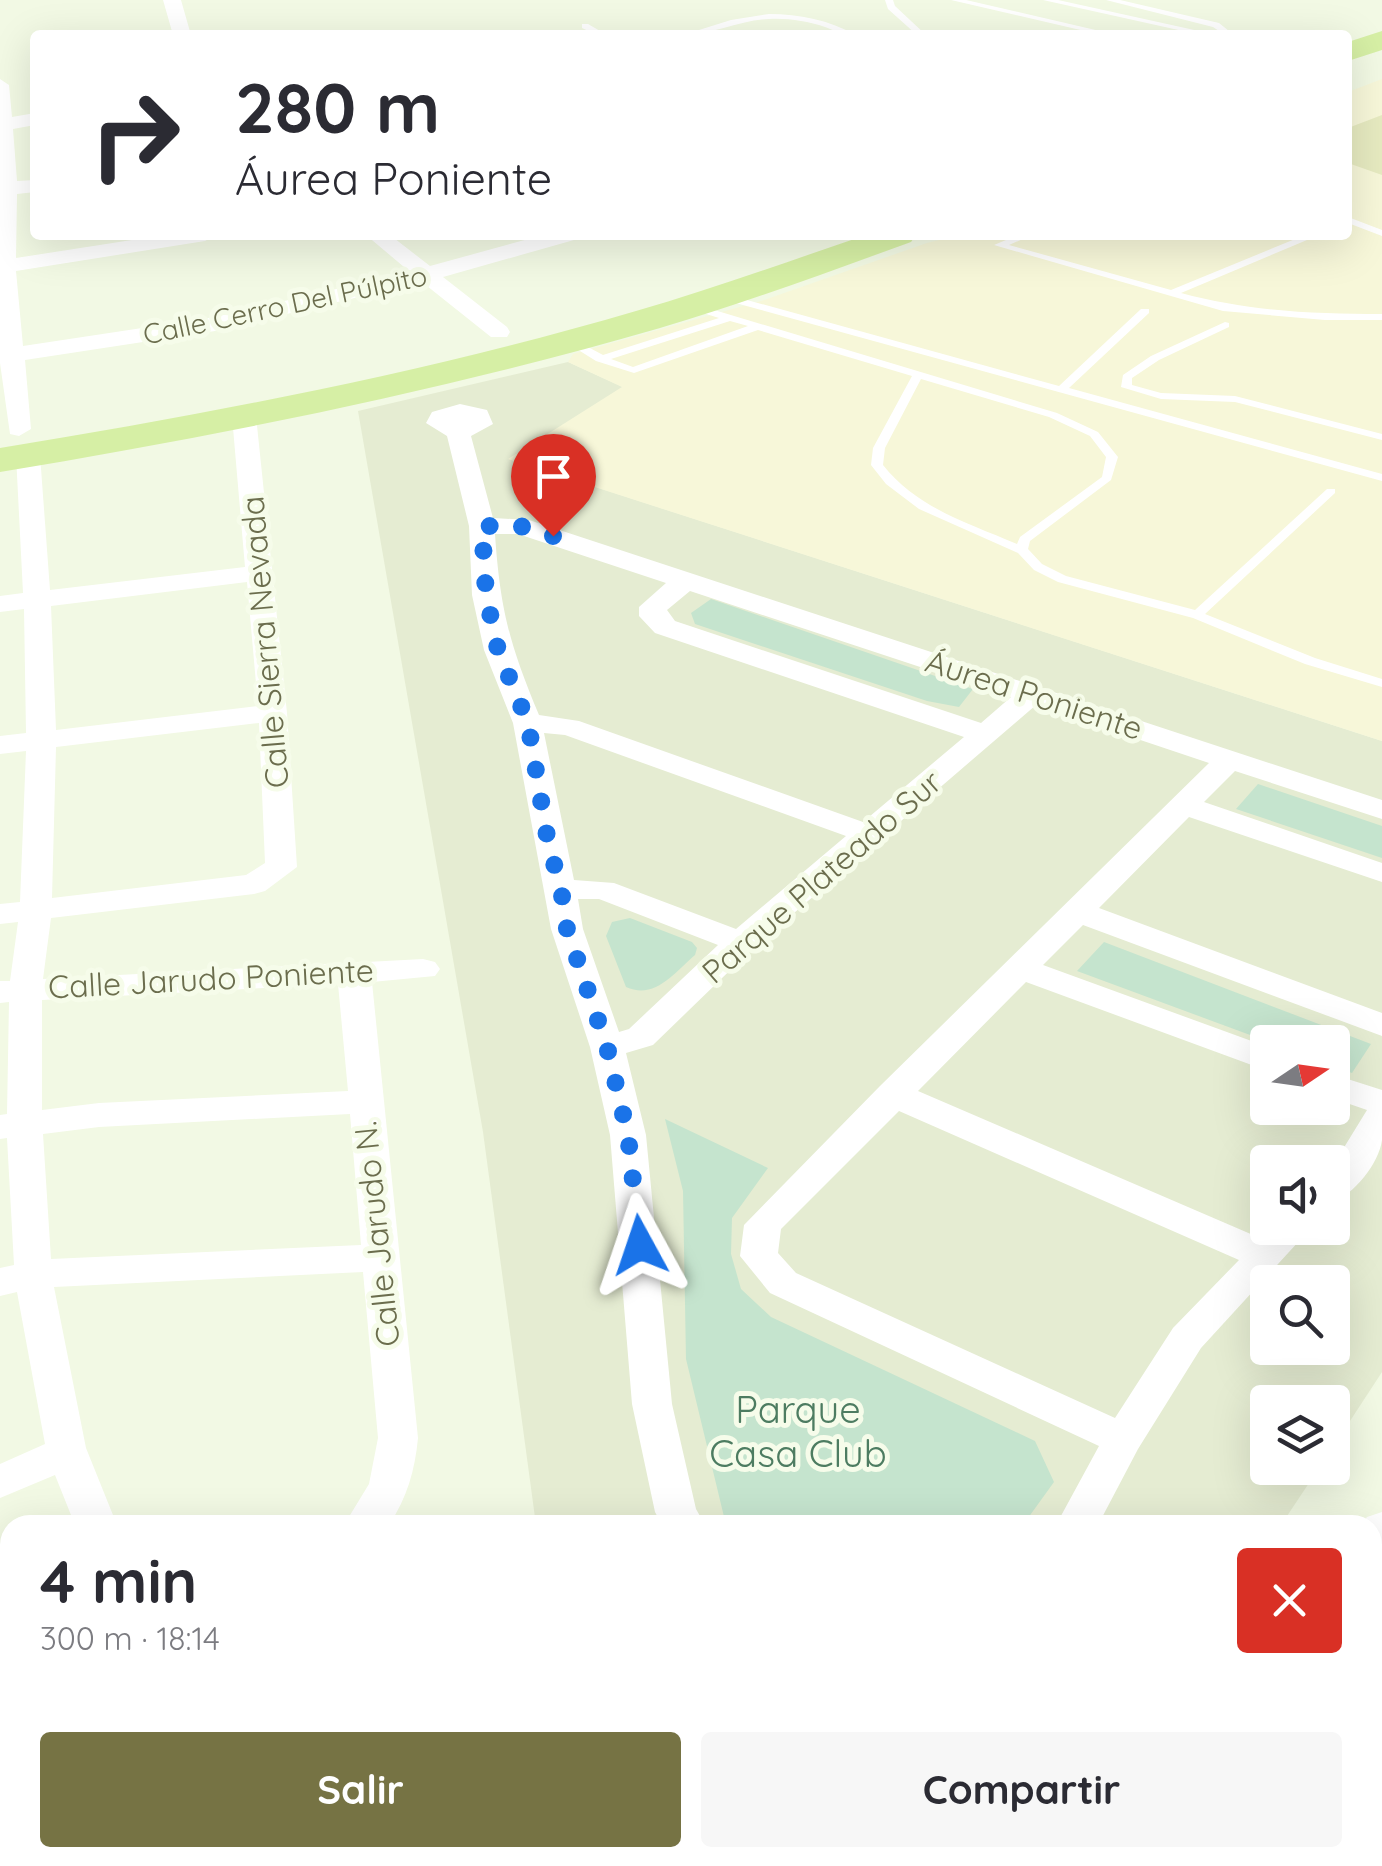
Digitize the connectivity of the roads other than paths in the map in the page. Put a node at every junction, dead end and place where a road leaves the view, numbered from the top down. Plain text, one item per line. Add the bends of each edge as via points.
1 (172, 0) edge
2 (879, 0) edge
3 (955, 0) edge
4 (1047, 0) edge
5 (1110, 0) edge
6 (890, 4) edge
7 (585, 26) dead end
8 (181, 30) edge
9 (593, 30) edge
10 (705, 30) edge
11 (836, 30) edge
12 (917, 30) edge
13 (1090, 30) edge
14 (1190, 30) edge
15 (1224, 30) edge
16 (1356, 53) edge
17 (1382, 65) edge
18 (0, 85) edge
19 (30, 120) edge
20 (2, 125) junction
21 (30, 186) edge
22 (3, 189) edge
23 (1352, 222) edge
24 (1382, 234) edge
25 (173, 240) edge
26 (384, 240) edge
27 (549, 240) edge
28 (795, 240) edge
29 (885, 240) edge
30 (1013, 240) edge
31 (1302, 240) edge
32 (2, 267) edge
33 (427, 276) junction
34 (1170, 294) junction
35 (713, 307) junction
36 (1145, 311) dead end
37 (1382, 317) edge
38 (1224, 325) dead end
39 (756, 327) junction
40 (500, 332) junction
41 (584, 350) junction
42 (6, 356) edge
43 (918, 375) junction
44 (424, 376) junction
45 (1060, 391) junction
46 (244, 416) junction
47 (1382, 437) edge
48 (12, 444) edge
49 (1382, 478) edge
50 (1331, 491) dead end
51 (482, 526) junction
52 (1022, 550) junction
53 (260, 574) junction
54 (687, 580) junction
55 (40, 600) junction
56 (0, 604) edge
57 (1197, 615) junction
58 (1382, 683) edge
59 (1031, 695) junction
60 (273, 713) junction
61 (528, 723) junction
62 (988, 735) junction
63 (40, 741) junction
64 (0, 746) edge
65 (1230, 759) junction
66 (1186, 806) junction
67 (1382, 810) edge
68 (869, 834) junction
69 (1382, 873) edge
70 (561, 889) junction
71 (36, 910) junction
72 (1079, 912) junction
73 (0, 914) edge
74 (740, 942) junction
75 (1020, 968) junction
76 (423, 969) dead end
77 (354, 973) junction
78 (13, 989) edge
79 (1382, 1025) edge
80 (607, 1047) junction
81 (1250, 1053) edge
82 (1350, 1092) edge
83 (892, 1094) junction
84 (364, 1102) junction
85 (1382, 1104) edge
86 (1382, 1115) edge
87 (12, 1124) edge
88 (1350, 1168) edge
89 (1273, 1245) edge
90 (1262, 1255) junction
91 (378, 1258) junction
92 (16, 1278) edge
93 (1123, 1439) junction
94 (67, 1452) junction
95 (0, 1482) edge
96 (376, 1509) edge
97 (92, 1515) edge
98 (678, 1515) edge
99 (1082, 1515) edge

1 - 8 street
2 - 6 lane
3 - 13 lane
4 - 14 lane
5 - 15 lane
6 - 12 lane
7 - 9 lane
10 - 11 lane via 764,14 794,15
16 - 17 main road
18 - 20 street
19 - 20 street
20 - 22 street
21 - 22 street
22 - 32 street
23 - 24 lane
25 - 32 street
26 - 33 street
27 - 33 street, Calle Cerro Del Púlpito
28 - 40 main road
29 - 35 main road
30 - 34 lane via 999,245
31 - 34 lane
32 - 42 street
33 - 40 street
33 - 42 street, Calle Cerro Del Púlpito via 232,319
34 - 37 lane via 1243,311
35 - 39 lane
35 - 41 main road
35 - 45 lane
36 - 45 lane
38 - 47 lane via 1155,358 1127,377 1126,386 1161,396 1234,399
39 - 41 lane via 641,369 622,368
39 - 43 lane
40 - 48 main road
41 - 44 main road
42 - 48 street
43 - 52 lane via 876,466 891,488 914,502
43 - 52 lane via 1054,414 1105,445 1112,457 1108,478 1024,540
44 - 46 main road
44 - 51 street via 455,422
45 - 49 lane
46 - 48 main road
46 - 53 street, Calle Sierra Nevada
48 - 55 street
50 - 57 lane
51 - 54 street, Áurea Poniente via 520,526
51 - 61 street via 498,650
52 - 57 lane via 1062,580
53 - 55 street
53 - 60 street, Calle Sierra Nevada
54 - 59 street, Áurea Poniente
54 - 62 street, Áurea Poniente via 653,607 665,627
55 - 56 street
55 - 63 street
57 - 58 lane
59 - 62 street, Parque Plateado Sur
59 - 65 street, Áurea Poniente
60 - 63 street
60 - 71 street, Calle Sierra Nevada via 281,867 254,884
61 - 68 street via 569,727
61 - 70 street
62 - 68 street, Parque Plateado Sur
63 - 64 street
63 - 71 street
65 - 66 street
65 - 67 street, Áurea Poniente
66 - 69 street
66 - 72 street
68 - 74 street, Parque Plateado Sur
70 - 74 street via 604,890
70 - 80 street via 567,929
71 - 73 street
71 - 78 street
72 - 75 street
72 - 79 street
74 - 80 street, Parque Plateado Sur via 640,1037
75 - 81 street
75 - 83 street
76 - 77 street, Calle Jarudo Poniente
77 - 78 street, Calle Jarudo Poniente
77 - 84 street, Calle Jarudo N.
78 - 87 street
80 - 98 street via 630,1153 652,1404
82 - 85 street
83 - 90 street
83 - 93 street via 764,1225 759,1256 784,1283
84 - 87 street
84 - 91 street, Calle Jarudo N.
86 - 88 street
87 - 92 street
89 - 90 street
90 - 93 street via 1187,1338
91 - 92 street
91 - 96 street, Calle Jarudo N. via 398,1438 396,1467
92 - 94 street
93 - 99 street
94 - 95 street
94 - 97 street

